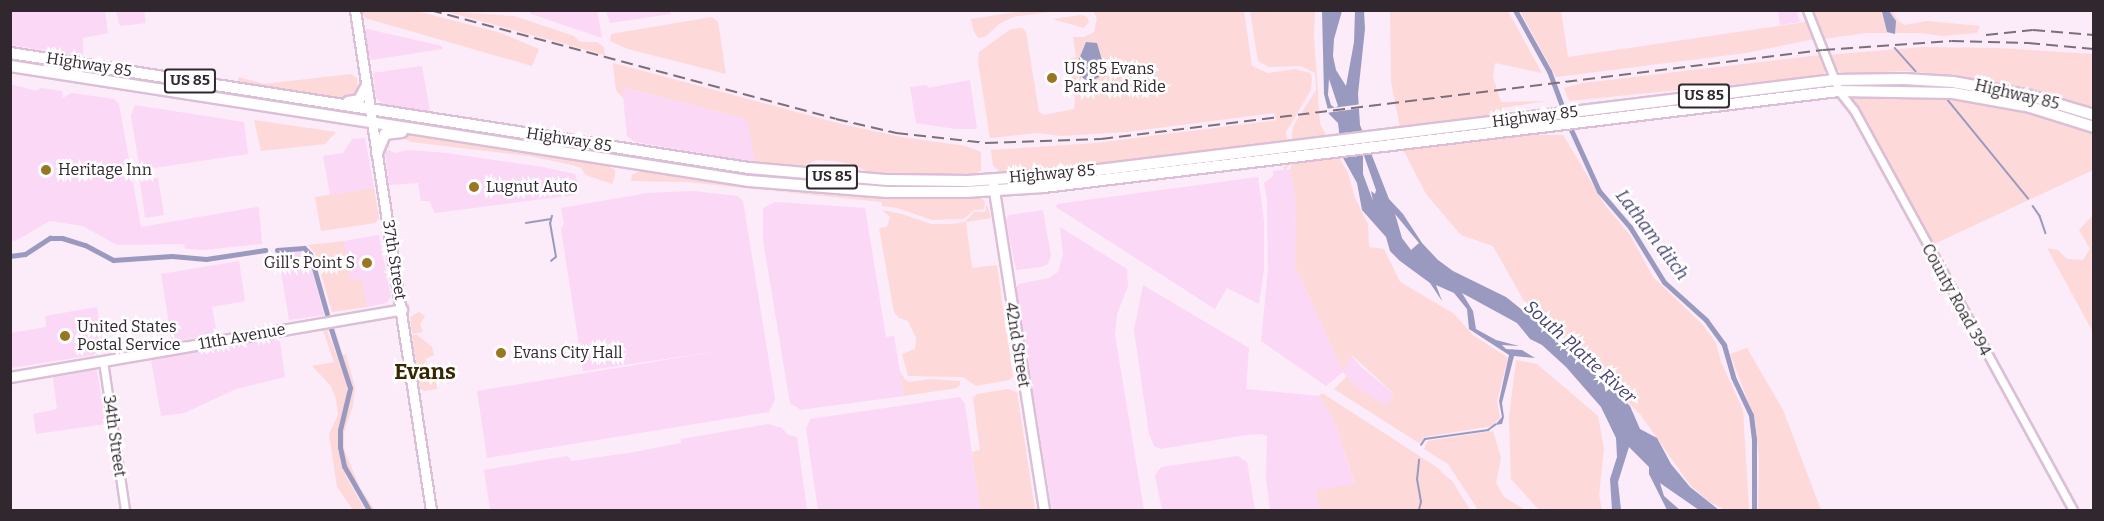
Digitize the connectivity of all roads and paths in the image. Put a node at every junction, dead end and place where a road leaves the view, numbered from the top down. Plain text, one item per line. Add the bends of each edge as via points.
1 (355, 10) edge
2 (1807, 10) edge
3 (10, 53) edge
4 (10, 66) edge
5 (1834, 80) junction
6 (366, 87) junction
7 (1839, 91) junction
8 (278, 94) junction
9 (370, 109) junction
10 (2094, 115) edge
11 (1577, 117) junction
12 (372, 122) junction
13 (2094, 127) edge
14 (439, 133) junction
15 (377, 153) junction
16 (993, 185) junction
17 (402, 309) junction
18 (103, 361) junction
19 (10, 377) edge
20 (125, 510) edge
21 (431, 510) edge
22 (1044, 510) edge
23 (2073, 510) edge

1 - 6 main road, 37th Street
2 - 5 street, County Road 394
3 - 8 highway, Highway 85 / US 85
4 - 12 highway, Highway 85 / US 85
5 - 7 street, County Road 394
5 - 10 highway, Highway 85 / US 85 via 1953,82 2031,96
5 - 11 highway, Highway 85 / US 85
6 - 8 highway via 361,98 352,102
6 - 9 main road, 37th Street
7 - 11 highway, Highway 85 / US 85
7 - 13 highway, Highway 85 / US 85 via 1953,93 2030,107
7 - 23 street, County Road 394 via 1854,110
8 - 9 highway, Highway 85 / US 85
9 - 12 main road, 37th Street
9 - 16 highway, Highway 85 / US 85 via 772,171
11 - 16 highway, Highway 85 / US 85
12 - 14 highway, Highway 85 / US 85
12 - 15 main road, 37th Street
14 - 15 highway via 385,134
14 - 16 highway, Highway 85 / US 85 via 772,184 887,192
15 - 17 main road, 37th Street
16 - 22 main road, 42nd Street
17 - 18 main road, 11th Avenue
17 - 21 main road, 37th Street
18 - 19 main road, 11th Avenue
18 - 20 street, 34th Street

